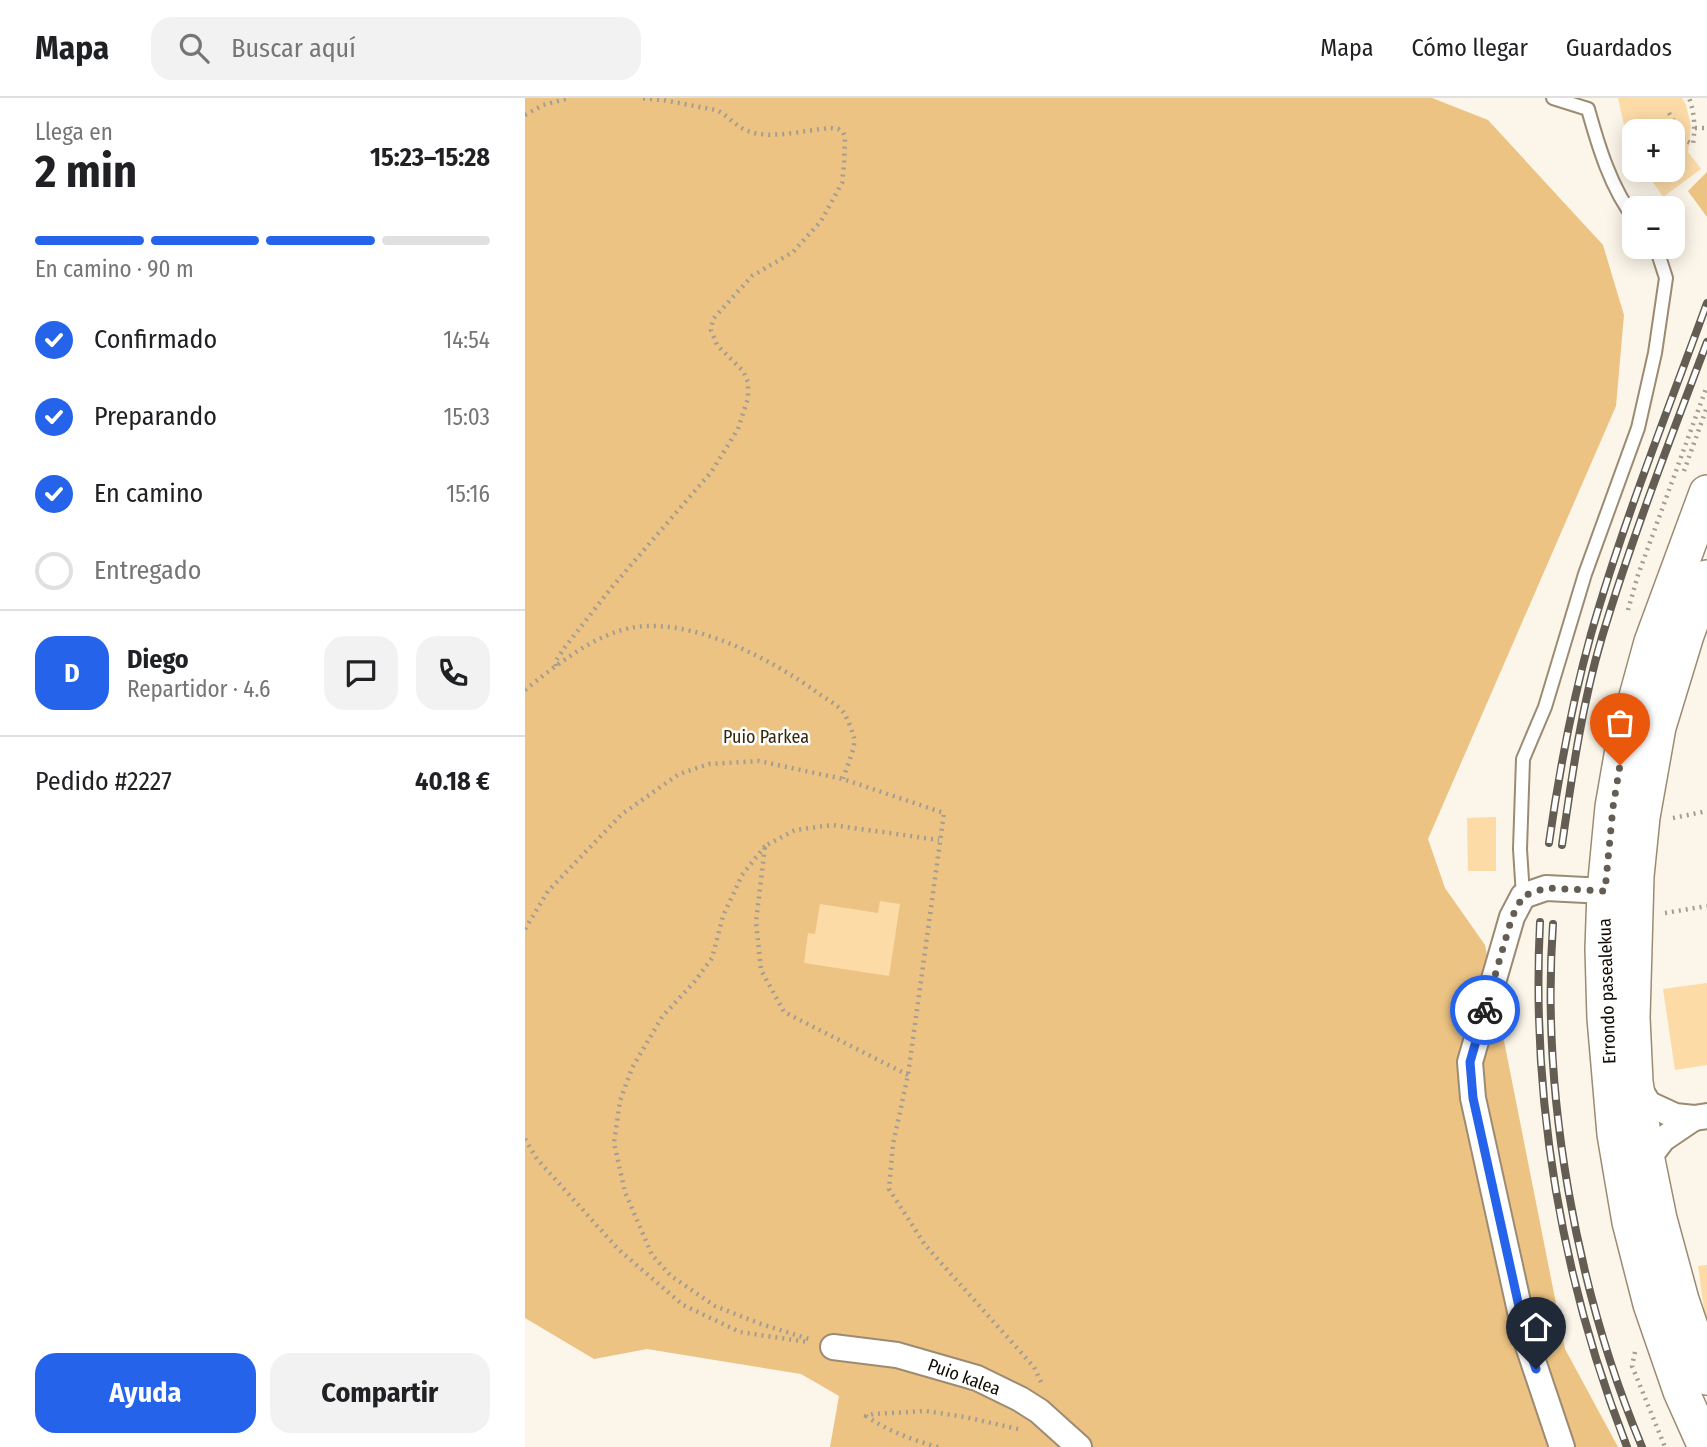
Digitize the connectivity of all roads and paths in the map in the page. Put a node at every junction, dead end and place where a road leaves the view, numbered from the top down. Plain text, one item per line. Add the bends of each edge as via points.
1 (570, 98) edge
2 (640, 98) edge
3 (1553, 98) edge
4 (1689, 98) edge
5 (1669, 113) dead end
6 (525, 115) edge
7 (1695, 128) junction
8 (1707, 128) edge
9 (1622, 200) edge
10 (1660, 259) edge
11 (1707, 493) edge
12 (1707, 578) edge
13 (1665, 607) junction
14 (1696, 633) edge
15 (556, 666) junction
16 (525, 690) edge
17 (843, 779) junction
18 (1707, 811) edge
19 (1669, 818) dead end
20 (939, 840) junction
21 (765, 846) junction
22 (1636, 876) junction
23 (1605, 891) junction
24 (1523, 896) junction
25 (1707, 906) edge
26 (1665, 925) dead end
27 (525, 929) edge
28 (908, 1075) junction
29 (1635, 1082) junction
30 (1700, 1117) edge
31 (525, 1139) edge
32 (1647, 1160) junction
33 (833, 1347) junction
34 (1707, 1377) edge
35 (1046, 1391) dead end
36 (1019, 1429) dead end
37 (937, 1447) edge
38 (1079, 1447) edge
39 (1562, 1447) edge
40 (1706, 1447) edge

1 - 6 path
2 - 15 path via 716,110 747,131 762,135 838,129 846,147 842,183 821,221 793,252 752,276 713,319 711,330 717,345 748,382 738,429 712,471 612,587 565,647
3 - 9 lane via 1588,108 1598,146
4 - 7 path
5 - 7 path via 1684,140 1693,144
7 - 8 path
10 - 24 lane via 1667,278 1638,428 1523,760
11 - 13 main road, Errondo pasealekua
12 - 14 main road, Errondo pasealekua
13 - 14 street
13 - 23 main road, Errondo pasealekua via 1624,744
14 - 22 main road, Errondo pasealekua via 1658,727
15 - 16 path
15 - 17 path via 609,634 656,624 733,644 794,676 843,711 855,741
17 - 20 path via 944,814
17 - 27 path via 759,761 709,764 679,774 622,814 548,891
18 - 19 path
20 - 21 path via 832,825 795,830
20 - 28 path
21 - 28 path via 756,922 761,970 784,1012
21 - 33 path via 742,875 723,916 712,958 662,1017 632,1068 620,1101 614,1143 625,1192 652,1255 671,1276 715,1306
22 - 23 street
22 - 29 main road, Errondo pasealekua
23 - 24 street via 1546,888
23 - 40 main road, Errondo pasealekua via 1605,1018 1623,1184 1651,1304
24 - 39 street via 1512,917 1470,1062 1473,1098 1527,1343
25 - 26 path via 1664,913
28 - 35 path via 889,1189 925,1245 1034,1367
29 - 30 street via 1649,1104 1675,1116
29 - 32 main road, Errondo pasealekua
30 - 32 street via 1663,1139
31 - 33 path via 537,1159 618,1249 683,1305 740,1332
32 - 34 main road, Errondo pasealekua via 1681,1300
33 - 38 street, Puio kalea via 897,1354 977,1378 1039,1411
36 - 37 path via 926,1411 866,1416 881,1427

